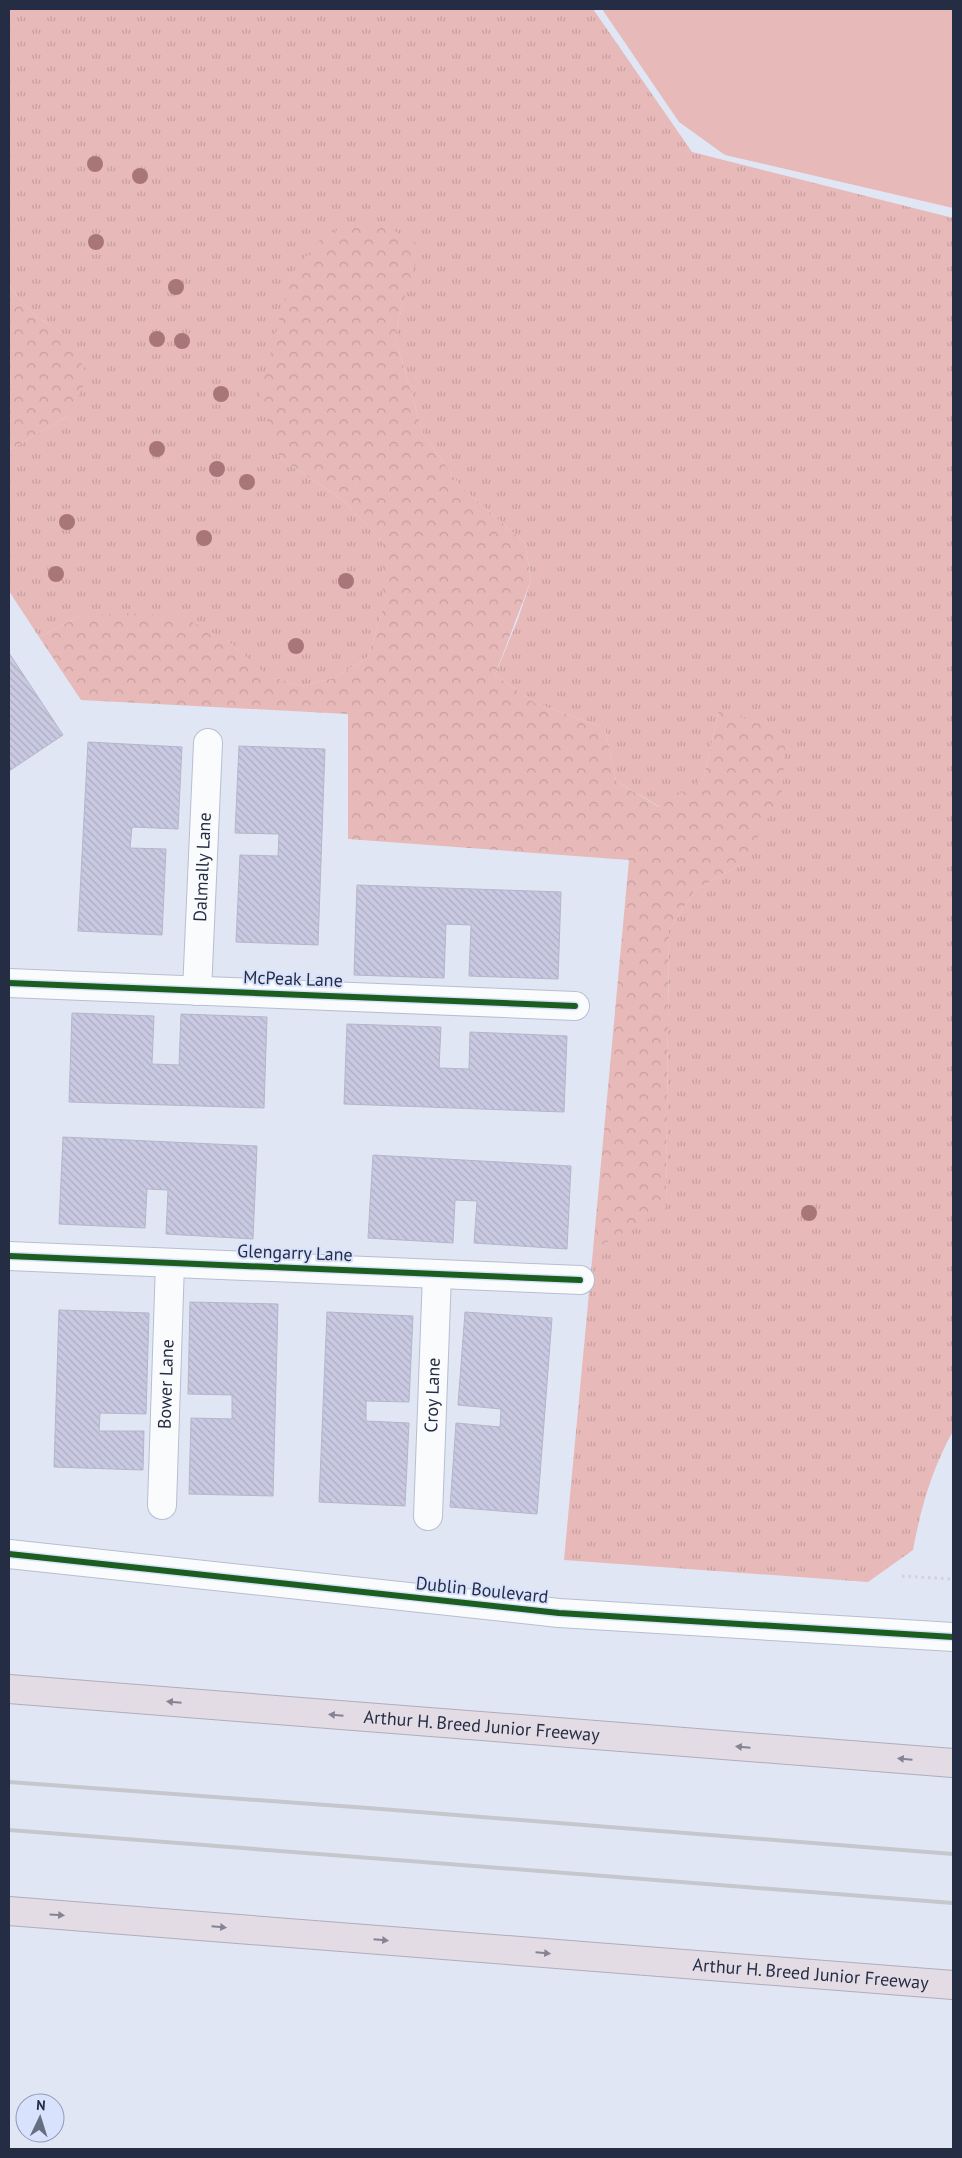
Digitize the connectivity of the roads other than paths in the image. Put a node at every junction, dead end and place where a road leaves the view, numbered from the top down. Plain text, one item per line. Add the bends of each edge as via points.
1 (208, 743) dead end
2 (9, 983) edge
3 (197, 990) junction
4 (575, 1006) dead end
5 (9, 1256) edge
6 (170, 1263) junction
7 (437, 1274) junction
8 (580, 1280) dead end
9 (162, 1505) dead end
10 (428, 1516) dead end
11 (9, 1554) edge
12 (953, 1629) edge
13 (953, 1637) edge
14 (9, 1689) edge
15 (953, 1763) edge
16 (9, 1911) edge
17 (953, 1985) edge

1 - 3 street, Dalmally Lane
2 - 3 street, McPeak Lane
3 - 4 street, McPeak Lane
5 - 6 street, Glengarry Lane
6 - 7 street, Glengarry Lane
6 - 9 street, Bower Lane
7 - 8 street, Glengarry Lane
7 - 10 street, Croy Lane
11 - 13 street, Dublin Boulevard via 559,1613
12 - 13 street
15 -> 14 highway, Arthur H. Breed Junior Freeway
16 -> 17 highway, Arthur H. Breed Junior Freeway

